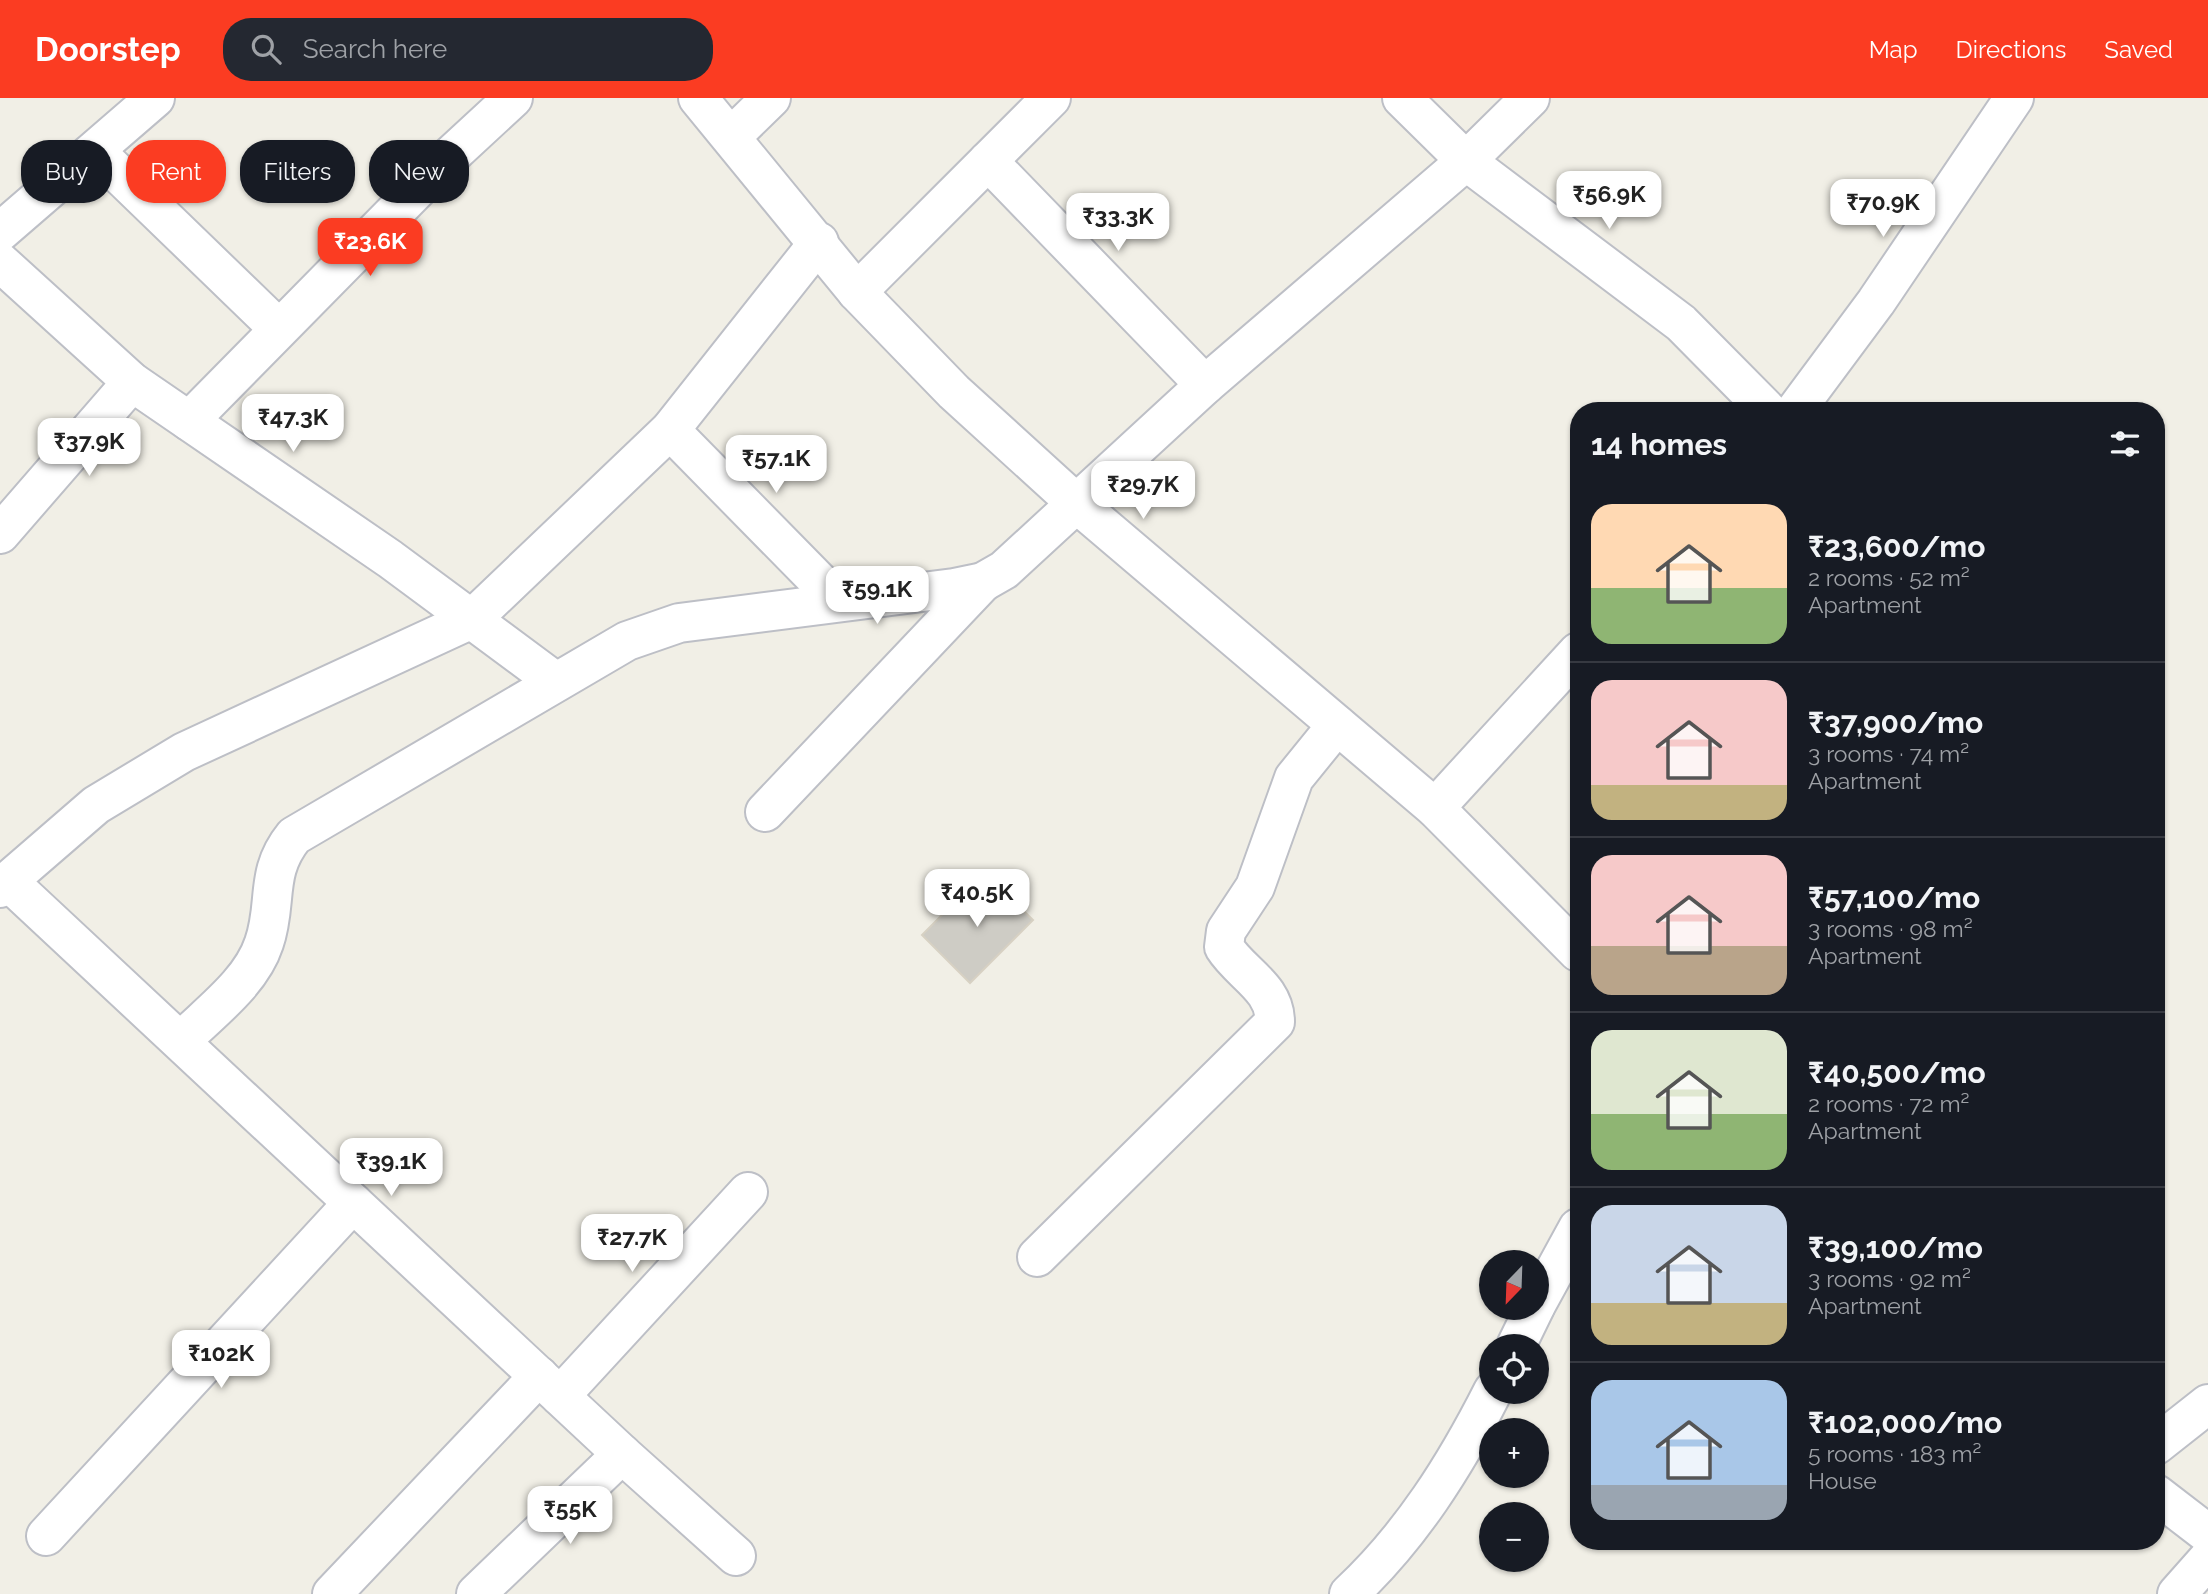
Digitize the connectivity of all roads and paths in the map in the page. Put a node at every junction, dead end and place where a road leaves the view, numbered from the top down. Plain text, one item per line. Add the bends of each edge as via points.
1 (155, 98) edge
2 (513, 98) edge
3 (698, 98) edge
4 (771, 98) edge
5 (1051, 98) edge
6 (1402, 98) edge
7 (1530, 98) edge
8 (2014, 98) edge
9 (731, 137) junction
10 (109, 140) edge
11 (1466, 161) junction
12 (988, 162) junction
13 (112, 167) edge
14 (35, 203) edge
15 (0, 232) edge
16 (819, 242) junction
17 (0, 262) edge
18 (858, 292) junction
19 (278, 328) junction
20 (132, 382) junction
21 (1205, 385) junction
22 (1759, 402) edge
23 (1802, 402) edge
24 (189, 421) junction
25 (670, 430) junction
26 (1076, 503) junction
27 (0, 534) edge
28 (983, 582) junction
29 (839, 602) junction
30 (472, 620) junction
31 (1570, 661) edge
32 (556, 682) junction
33 (1337, 725) junction
34 (1434, 808) junction
35 (765, 812) dead end
36 (4, 884) edge
37 (1570, 944) edge
38 (180, 1041) junction
39 (748, 1192) dead end
40 (353, 1203) junction
41 (1570, 1243) edge
42 (1037, 1257) dead end
43 (1549, 1282) edge
44 (549, 1386) junction
45 (1486, 1404) edge
46 (2208, 1404) edge
47 (2165, 1438) edge
48 (622, 1454) junction
49 (2165, 1501) edge
50 (2208, 1534) edge
51 (46, 1536) dead end
52 (736, 1556) dead end
53 (2208, 1559) edge
54 (332, 1594) edge
55 (477, 1594) edge
56 (1349, 1594) edge
57 (2176, 1594) edge

1 - 10 street
2 - 19 street
3 - 9 street
4 - 9 street
5 - 12 street
6 - 11 street
7 - 11 street
8 - 23 street via 1876,302
9 - 16 street
11 - 21 street
11 - 22 street via 1682,323
12 - 18 street
12 - 21 street
13 - 19 street
14 - 15 street
16 - 18 street
16 - 25 street
17 - 20 street
18 - 26 street via 954,392
19 - 24 street
20 - 24 street
20 - 27 street
21 - 26 street
24 - 30 street
25 - 29 street
25 - 30 street
26 - 28 street via 1004,570
26 - 33 street
28 - 29 street
28 - 35 street
29 - 32 street via 679,623 627,641
30 - 32 street
30 - 36 street via 184,752 96,805
31 - 34 street
32 - 38 street via 294,836 280,853 275,869 265,942 258,959
33 - 34 street
33 - 42 street via 1294,778 1255,887 1227,931 1224,947 1265,990 1275,1007 1275,1022
34 - 37 street
36 - 38 street
38 - 40 street
39 - 44 street
40 - 44 street
40 - 51 street
41 - 43 street
44 - 48 street
44 - 54 street
45 - 56 street via 1461,1455 1413,1524
46 - 47 street
48 - 52 street
48 - 55 street
49 - 50 street
53 - 57 street

